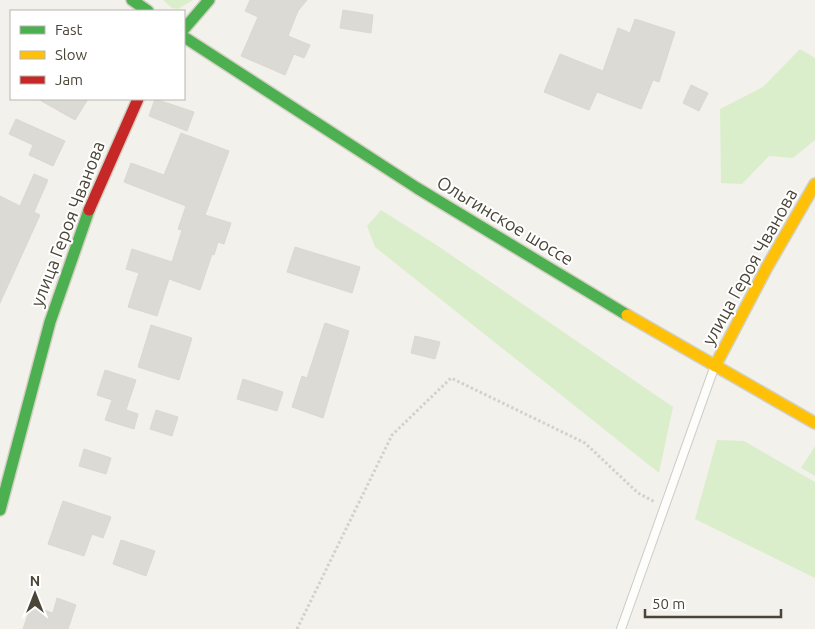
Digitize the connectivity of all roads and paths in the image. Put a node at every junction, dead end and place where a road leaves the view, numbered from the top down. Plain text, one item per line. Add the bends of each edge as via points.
1 (132, 0) edge
2 (209, 0) edge
3 (147, 10) edge
4 (185, 28) edge
5 (185, 38) edge
6 (138, 100) edge
7 (815, 184) edge
8 (715, 366) junction
9 (815, 423) edge
10 (664, 507) junction
11 (0, 510) edge
12 (297, 629) edge
13 (620, 629) edge

1 - 3 main road
2 - 4 main road
5 - 8 main road, Ольгинское шоссе via 395,174
6 - 11 main road, улица Героя Чванова via 70,260 50,322
7 - 8 main road, улица Героя Чванова
8 - 9 main road, Ольгинское шоссе
8 - 10 lane
10 - 12 path via 638,493 585,443 451,378 392,435
10 - 13 lane

